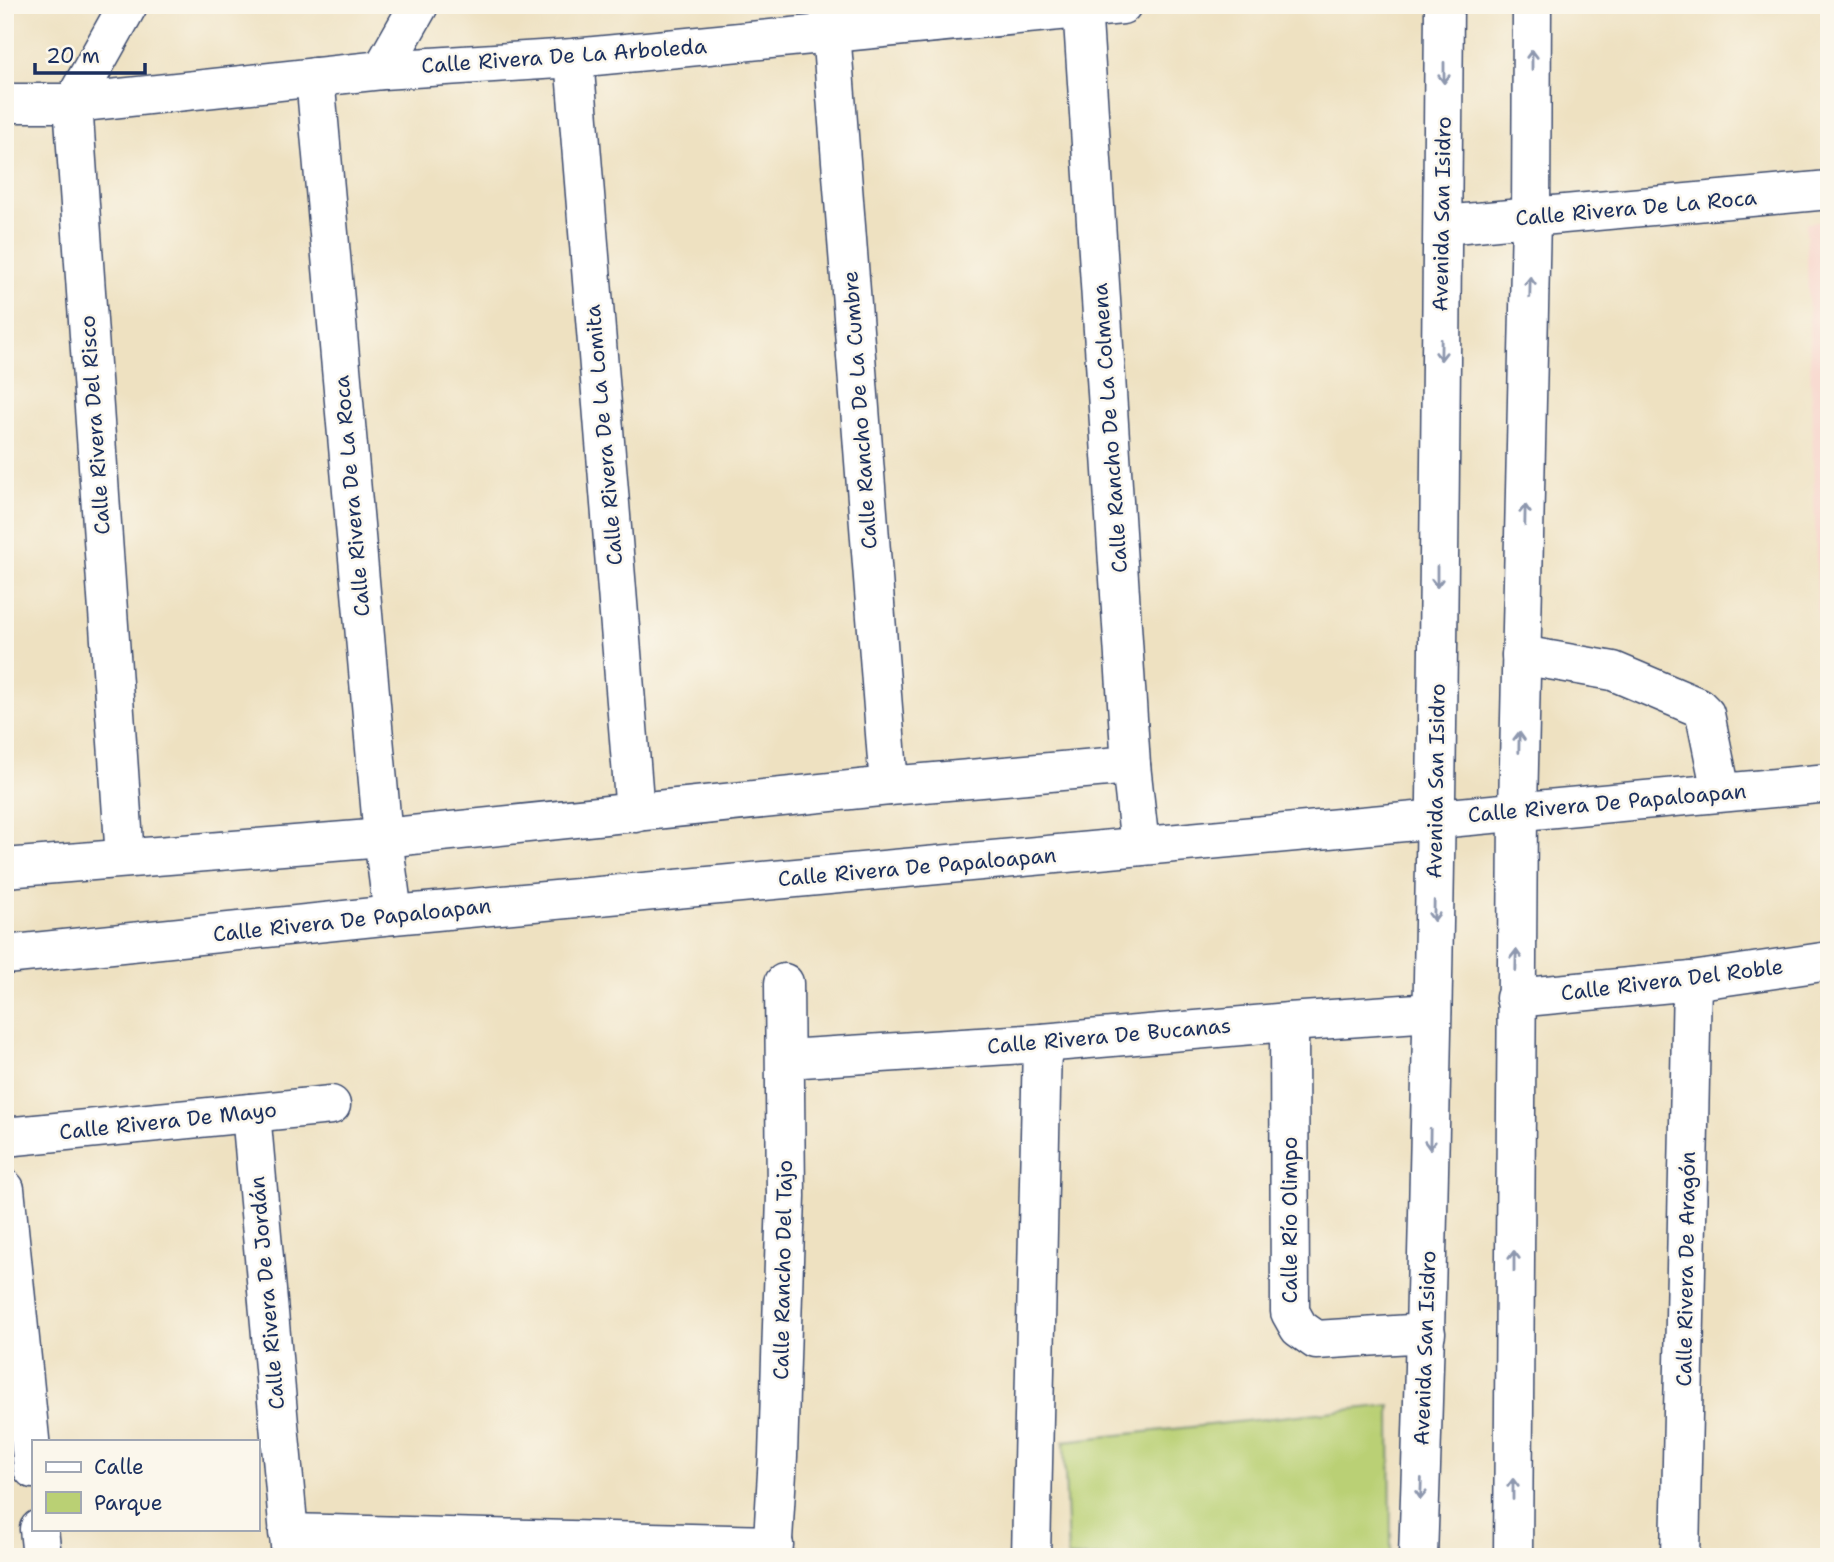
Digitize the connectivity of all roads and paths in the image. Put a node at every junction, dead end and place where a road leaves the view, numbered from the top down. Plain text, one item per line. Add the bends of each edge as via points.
1 (128, 5) edge
2 (419, 5) edge
3 (1122, 5) edge
4 (1532, 5) edge
5 (1082, 8) edge
6 (1438, 8) edge
7 (830, 20) edge
8 (574, 58) junction
9 (382, 70) junction
10 (315, 77) junction
11 (5, 103) edge
12 (73, 103) junction
13 (1829, 190) edge
14 (1531, 218) junction
15 (1443, 225) junction
16 (1521, 655) junction
17 (1131, 765) junction
18 (1829, 783) edge
19 (889, 786) junction
20 (1721, 792) junction
21 (1518, 810) junction
22 (635, 813) junction
23 (1436, 818) junction
24 (383, 838) junction
25 (1140, 846) junction
26 (125, 858) junction
27 (5, 868) edge
28 (393, 915) junction
29 (5, 955) edge
30 (1829, 961) edge
31 (1692, 981) junction
32 (785, 984) dead end
33 (1515, 998) junction
34 (1432, 1012) junction
35 (1289, 1022) junction
36 (1042, 1043) junction
37 (786, 1059) junction
38 (331, 1105) dead end
39 (251, 1113) junction
40 (5, 1137) edge
41 (5, 1189) edge
42 (1426, 1333) junction
43 (32, 1459) edge
44 (39, 1530) edge
45 (289, 1545) edge
46 (773, 1551) edge
47 (42, 1557) edge
48 (1031, 1557) edge
49 (1418, 1557) edge
50 (1513, 1557) edge
51 (1680, 1557) edge

1 - 12 street
2 - 9 street
3 - 5 street, Calle Rivera De La Arboleda
14 -> 4 street
5 - 7 street, Calle Rivera De La Arboleda
5 - 17 street, Calle Rancho De La Colmena
6 -> 15 street, Avenida San Isidro
7 - 8 street, Calle Rivera De La Arboleda
7 - 19 street, Calle Rancho De La Cumbre
8 - 9 street, Calle Rivera De La Arboleda
8 - 22 street, Calle Rivera De La Lomita
9 - 10 street, Calle Rivera De La Arboleda
10 - 12 street, Calle Rivera De La Arboleda
10 - 24 street, Calle Rivera De La Roca
11 - 12 street, Calle Rivera De La Arboleda
12 - 26 street, Calle Rivera Del Risco
13 - 14 street, Calle Rivera De La Roca
14 - 15 street, Calle Rivera De La Roca
16 -> 14 street
15 -> 23 street, Avenida San Isidro
16 - 20 street via 1612,671 1698,707 1705,714
21 -> 16 street
17 - 19 street
17 - 25 street, Calle Rancho De La Colmena
18 - 20 street, Calle Rivera De Papaloapan
19 - 22 street
20 - 21 street, Calle Rivera De Papaloapan
21 - 23 street, Calle Rivera De Papaloapan
33 -> 21 street
22 - 24 street
23 - 25 street, Calle Rivera De Papaloapan
23 -> 34 street, Avenida San Isidro
24 - 26 street
24 - 28 street, Calle Rivera De La Roca
25 - 28 street, Calle Rivera De Papaloapan
26 - 27 street
28 - 29 street, Calle Rivera De Papaloapan
30 - 31 street, Calle Rivera Del Roble
31 - 33 street, Calle Rivera Del Roble
31 - 51 street, Calle Rivera De Aragón
32 - 37 street, Calle Rancho Del Tajo
50 -> 33 street
34 - 35 street, Calle Rivera De Bucanas
34 -> 42 street, Avenida San Isidro
35 - 36 street, Calle Rivera De Bucanas
35 - 42 street, Calle Río Olimpo via 1290,1312 1299,1328 1316,1340
36 - 37 street, Calle Rivera De Bucanas
36 - 48 street
37 - 46 street, Calle Rancho Del Tajo via 786,1196
38 - 39 street, Calle Rivera De Mayo
39 - 40 street, Calle Rivera De Mayo
39 - 45 street, Calle Rivera De Jordán
41 - 43 street
42 -> 49 street, Avenida San Isidro
44 - 47 street
45 - 46 street

